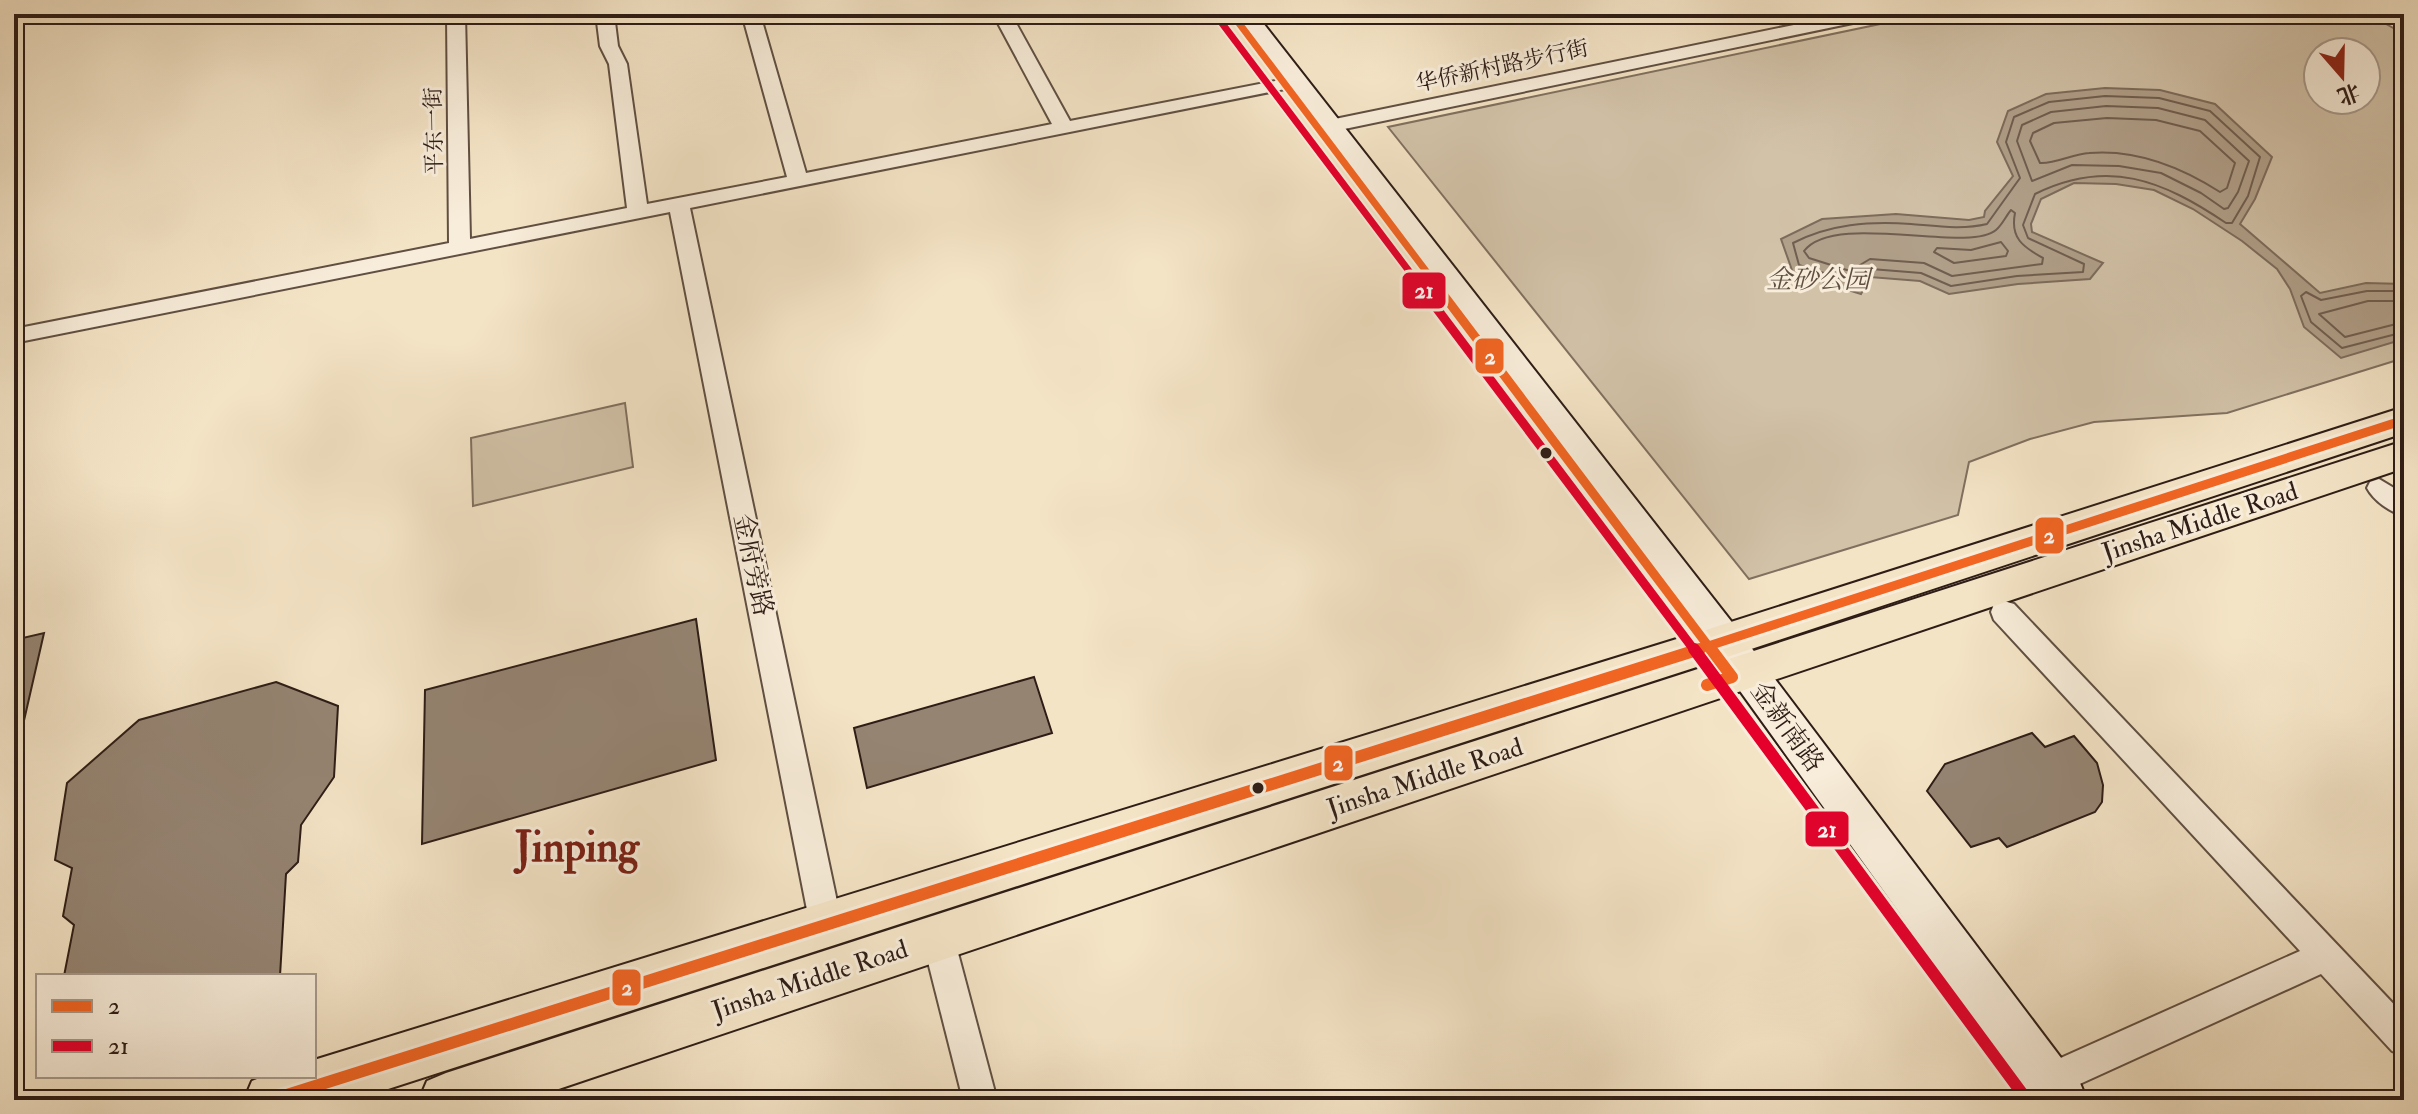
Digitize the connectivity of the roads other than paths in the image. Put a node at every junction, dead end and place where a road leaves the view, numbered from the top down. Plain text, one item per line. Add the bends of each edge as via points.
1 (456, 14) edge
2 (605, 14) edge
3 (751, 14) edge
4 (1002, 14) edge
5 (1232, 14) edge
6 (1244, 14) edge
7 (1872, 14) edge
8 (2391, 14) edge
9 (2404, 21) edge
10 (1285, 84) junction
11 (1330, 126) junction
12 (1064, 128) junction
13 (798, 181) junction
14 (679, 204) junction
15 (638, 213) junction
16 (460, 248) junction
17 (14, 336) edge
18 (2404, 420) edge
19 (2404, 454) edge
20 (2379, 488) dead end
21 (2404, 507) edge
22 (2004, 612) dead end
23 (1728, 659) junction
24 (826, 925) junction
25 (938, 938) junction
26 (2324, 956) junction
27 (2404, 1039) edge
28 (2052, 1094) edge
29 (271, 1100) edge
30 (446, 1100) edge
31 (980, 1100) edge

1 - 16 street, 平东一街
2 - 15 street via 609,46 618,64
3 - 13 street
4 - 12 street
5 - 10 main road, 金新南路
6 - 11 main road, 金新南路
7 - 11 street, 华侨新村路步行街
8 - 9 street
10 - 12 street
10 - 23 main road, 金新南路
11 - 23 main road, 金新南路
12 - 13 street
13 - 14 street
14 - 15 street
14 - 24 street, 金府旁路
15 - 16 street
16 - 17 street
18 - 23 main road, Jinsha Middle Road
19 - 23 main road, Jinsha Middle Road
20 - 21 street
22 - 26 street
23 - 24 main road, Jinsha Middle Road
23 - 25 main road, Jinsha Middle Road
23 - 28 main road, 金新南路
24 - 29 main road, Jinsha Middle Road
25 - 30 main road, Jinsha Middle Road
25 - 31 street
26 - 27 street
26 - 28 street

